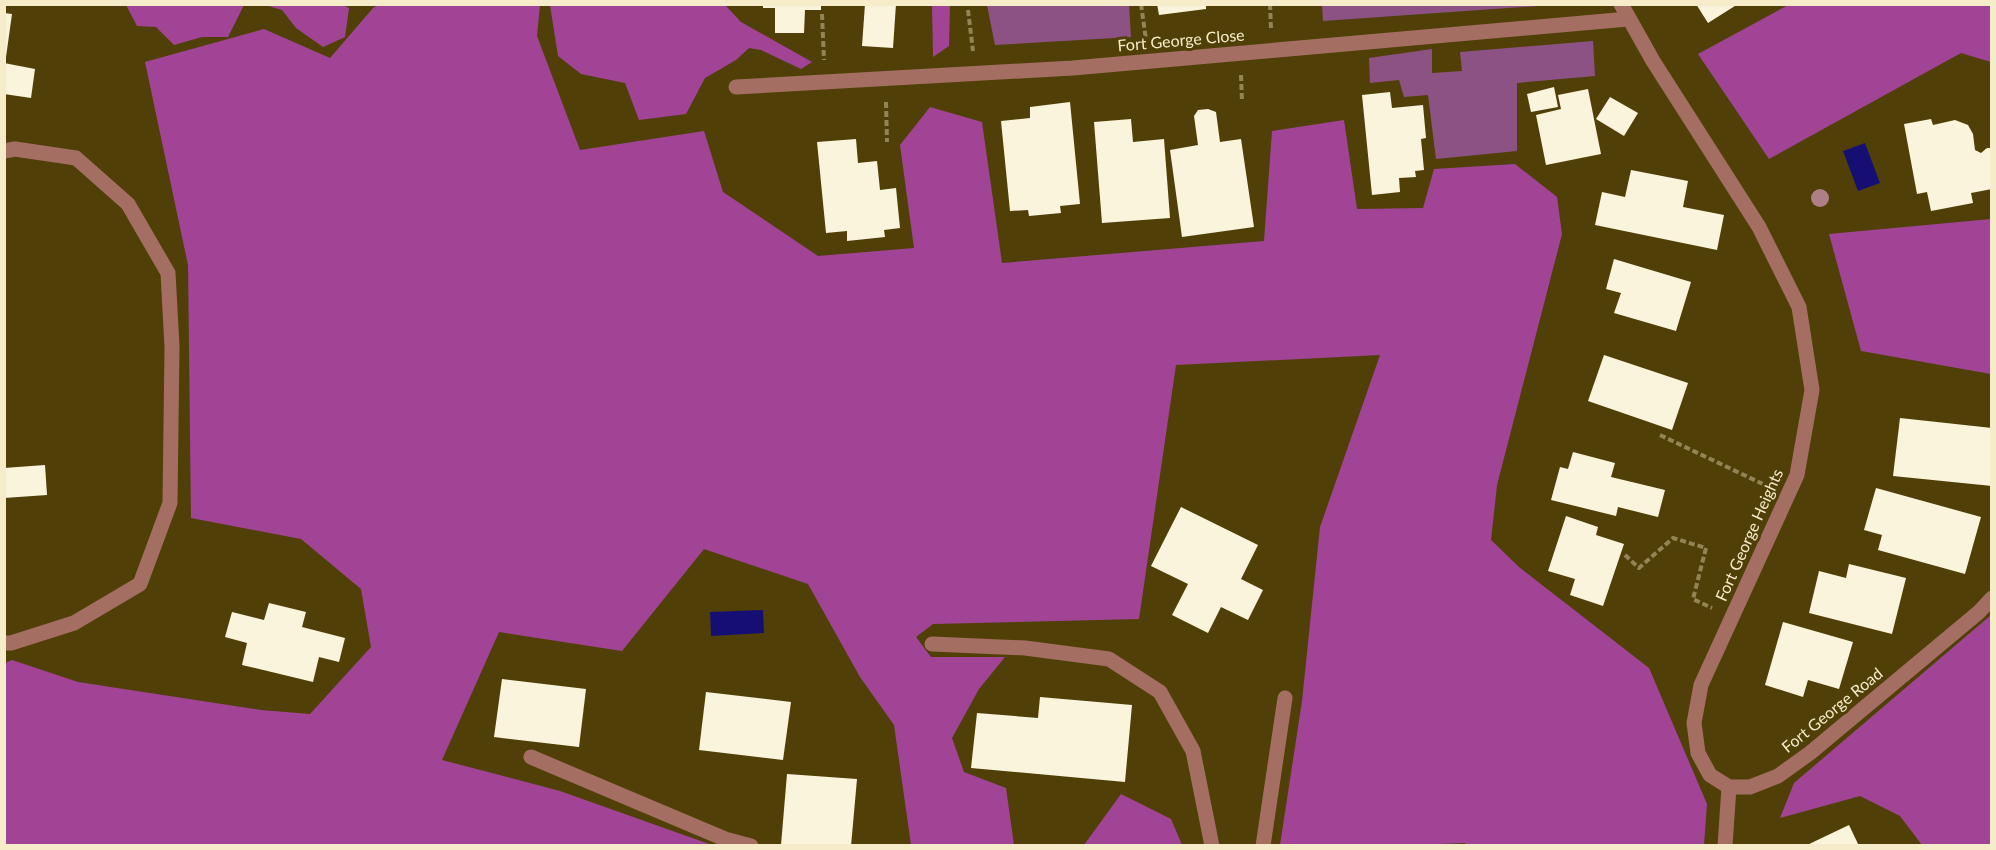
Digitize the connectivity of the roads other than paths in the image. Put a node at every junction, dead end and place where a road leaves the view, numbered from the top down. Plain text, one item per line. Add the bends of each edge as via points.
1 (1625, 12) edge
2 (736, 87) dead end
3 (4, 151) edge
4 (1992, 598) edge
5 (4, 643) edge
6 (932, 644) dead end
7 (1286, 698) dead end
8 (531, 757) dead end
9 (1729, 787) junction
10 (751, 846) edge
11 (1212, 846) edge
12 (1263, 846) edge
13 (1725, 846) edge

1 - 2 street, Fort George Close via 1149,61
1 - 9 street, Fort George Heights via 1759,227 1799,307 1812,390 1797,475 1701,685 1694,723 1698,753 1710,775
3 - 5 street via 15,149 76,158 128,204 168,273 172,347 170,503 140,584 74,623
4 - 9 street, Fort George Road via 1778,776 1750,787
6 - 11 street via 1025,648 1109,659 1160,692 1193,751
7 - 12 street
8 - 10 street via 725,839
9 - 13 street

